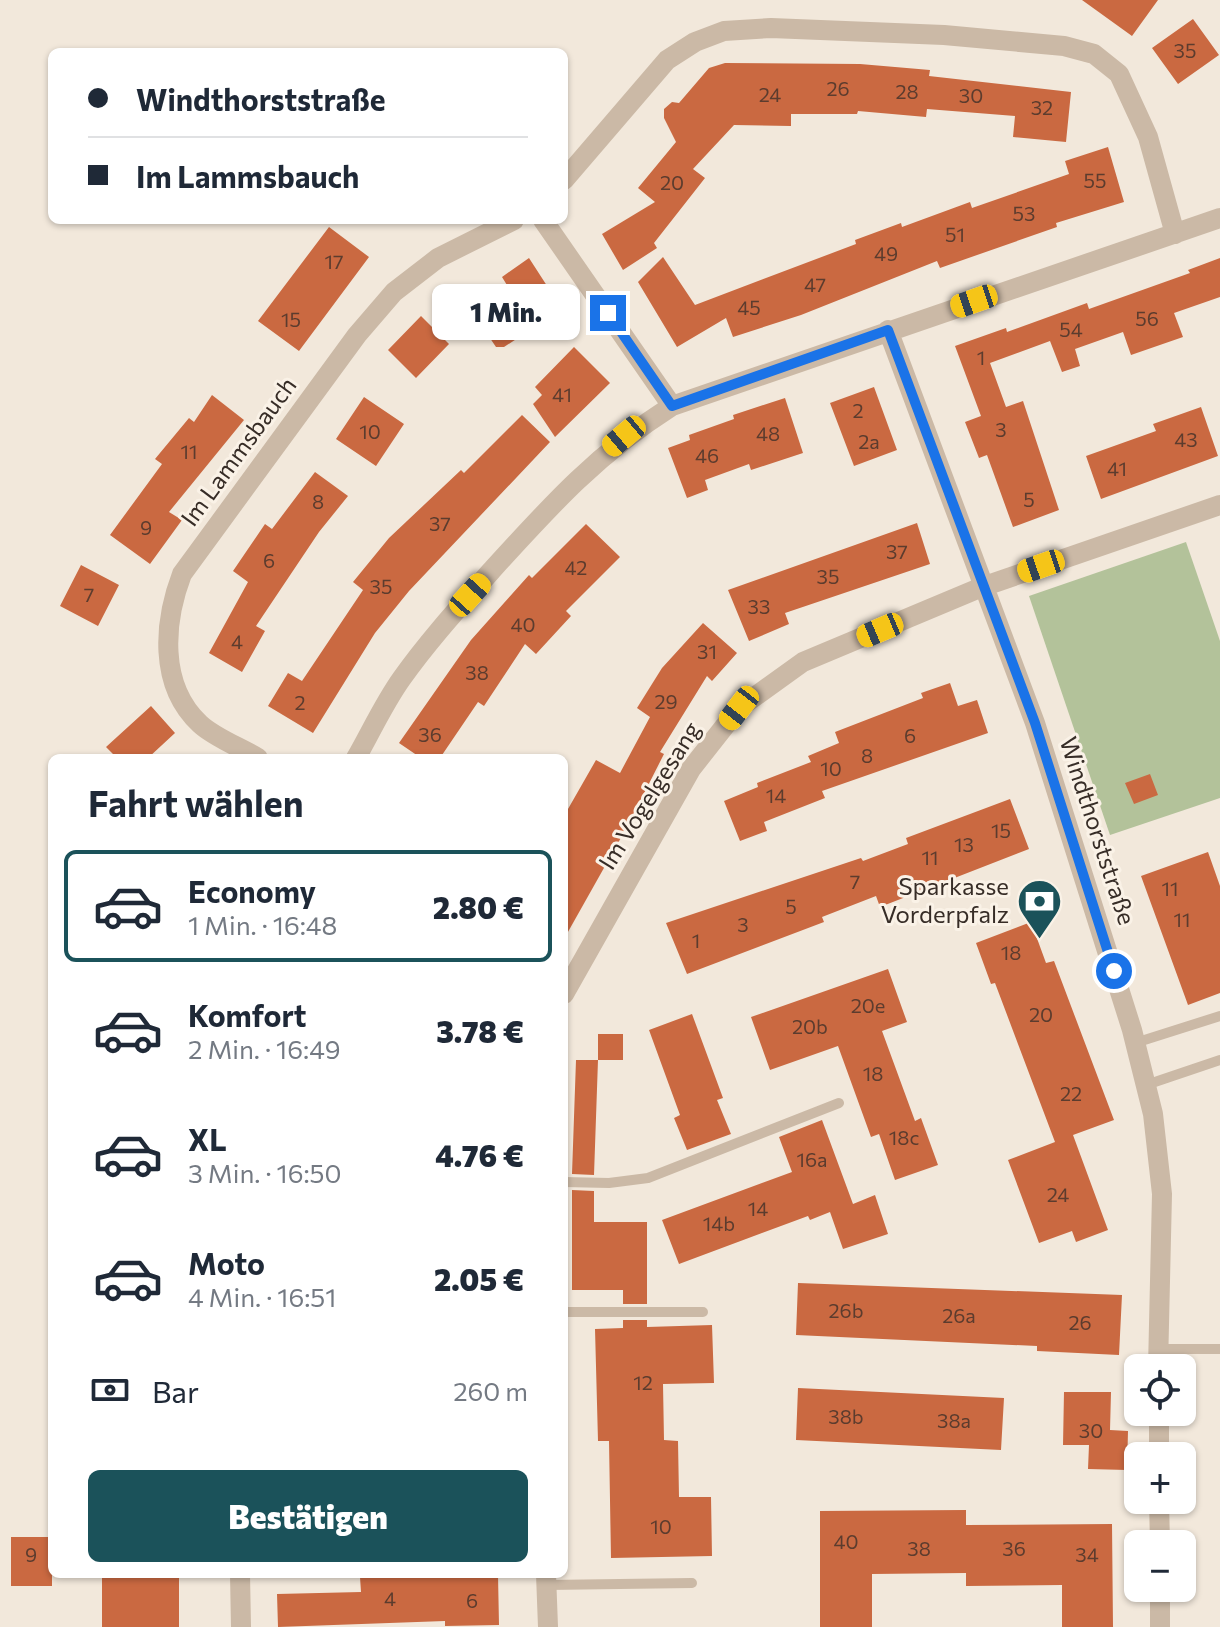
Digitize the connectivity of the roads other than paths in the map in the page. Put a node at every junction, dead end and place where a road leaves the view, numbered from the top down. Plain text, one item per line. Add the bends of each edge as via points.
1 (568, 175) edge
2 (1220, 218) edge
3 (506, 224) edge
4 (546, 224) edge
5 (1175, 234) junction
6 (888, 330) junction
7 (672, 406) junction
8 (1220, 505) edge
9 (982, 587) junction
10 (251, 754) edge
11 (358, 754) edge
12 (568, 987) edge
13 (1220, 1016) edge
14 (1135, 1043) junction
15 (1220, 1060) edge
16 (1146, 1085) junction
17 (839, 1103) dead end
18 (568, 1182) edge
19 (568, 1312) edge
20 (703, 1312) dead end
21 (1220, 1349) edge
22 (1159, 1354) edge
23 (1186, 1354) edge
24 (240, 1578) edge
25 (547, 1580) edge
26 (692, 1583) dead end
27 (1160, 1602) edge
28 (241, 1627) edge
29 (548, 1627) edge
30 (1160, 1627) edge

1 - 5 street via 667,60 724,31 944,35 1064,46 1094,54 1119,74 1148,137
2 - 5 street
3 - 10 street, Im Lammsbauch via 438,258 394,292 182,574 167,635 172,674 200,724
4 - 7 street
5 - 6 street
6 - 7 street
6 - 9 street, Windthorststraße
7 - 11 street via 587,467 528,530 432,638
8 - 9 street, Im Vogelgesang
9 - 12 street, Im Vogelgesang via 803,662 739,708 691,769
9 - 14 street, Windthorststraße via 1035,723
13 - 14 lane
14 - 16 street, Windthorststraße
15 - 16 lane
16 - 22 street, Windthorststraße via 1162,1194
17 - 18 lane via 648,1178
19 - 20 lane
21 - 23 lane
24 - 28 street
25 - 26 lane
25 - 29 street
27 - 30 street

